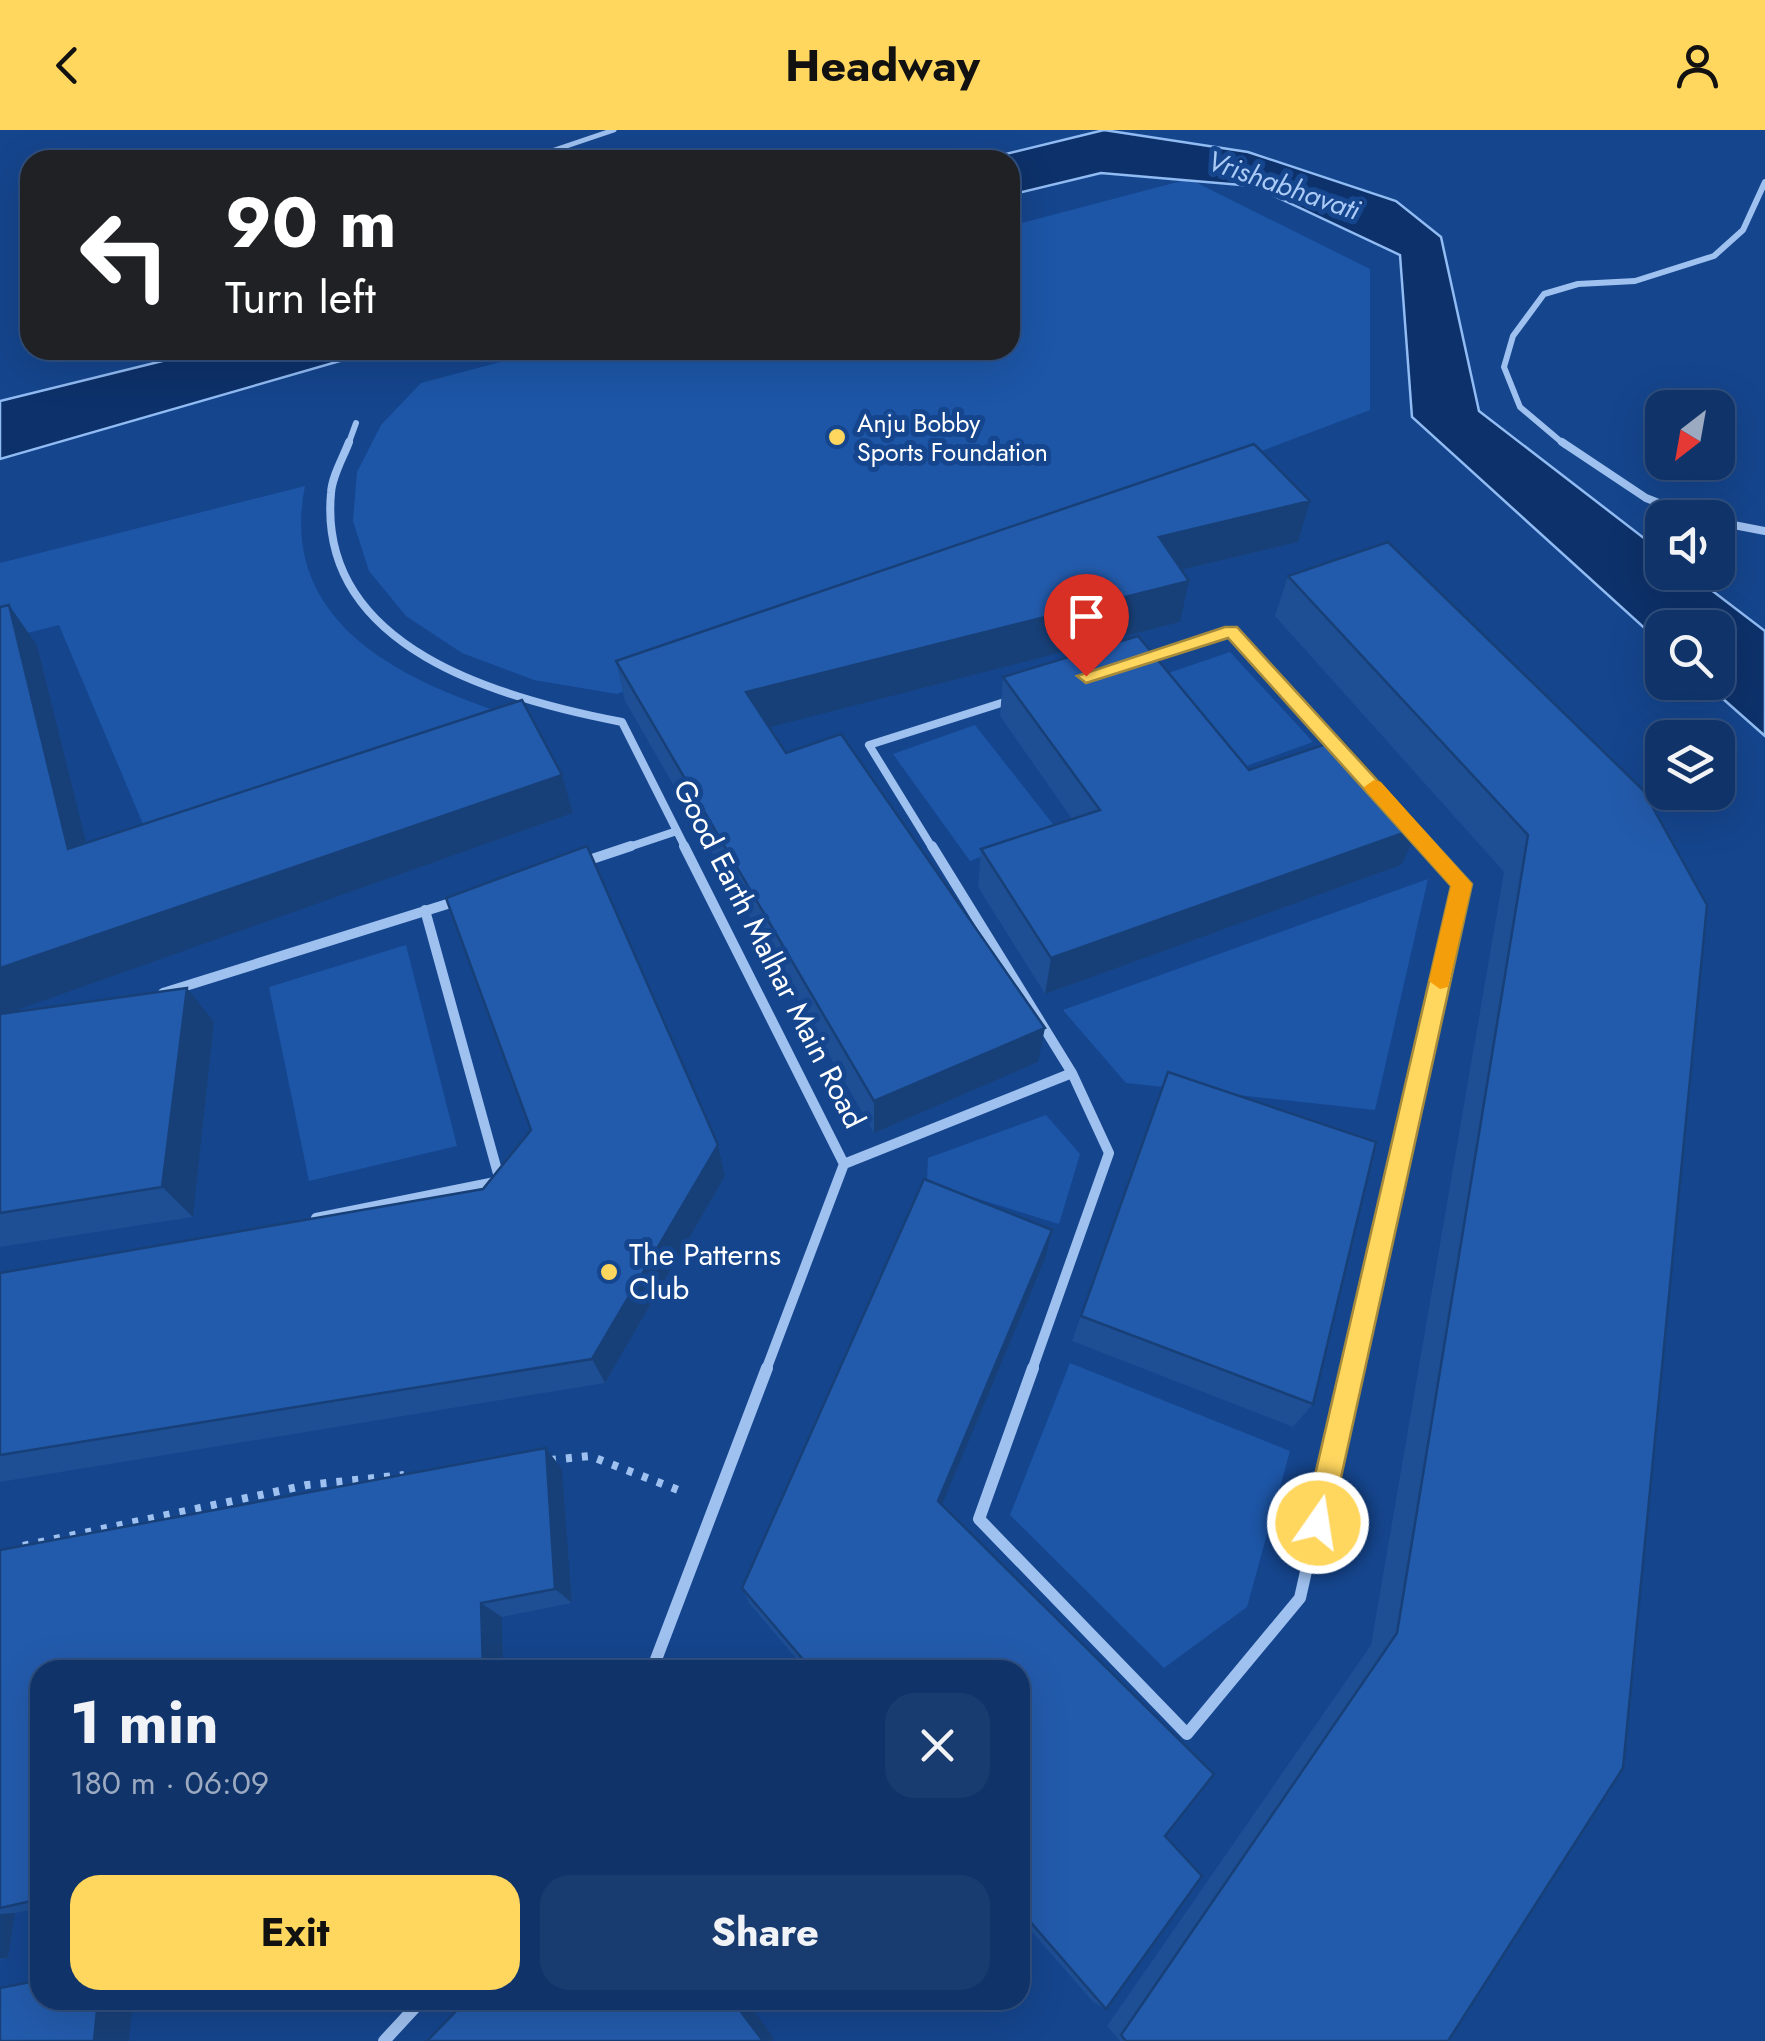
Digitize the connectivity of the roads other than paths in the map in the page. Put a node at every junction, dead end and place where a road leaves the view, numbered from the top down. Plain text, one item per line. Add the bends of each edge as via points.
1 (614, 130) edge
2 (555, 150) edge
3 (1765, 182) edge
4 (356, 423) dead end
5 (1656, 500) edge
6 (1735, 525) edge
7 (1765, 530) edge
8 (1136, 661) edge
9 (1021, 697) edge
10 (869, 745) junction
11 (850, 750) edge
12 (1347, 757) edge
13 (1398, 814) edge
14 (677, 831) junction
15 (576, 864) edge
16 (463, 899) edge
17 (425, 910) junction
18 (152, 996) edge
19 (1072, 1073) junction
20 (844, 1164) junction
21 (308, 1220) edge
22 (656, 1660) edge
23 (413, 2010) edge
24 (384, 2041) edge

1 - 2 lane
3 - 5 street via 1743,230 1714,256 1636,281 1578,284 1544,294 1513,336 1504,367 1520,407 1560,441
4 - 14 street, Good Earth Malhar Main Road via 332,475 328,530 335,558 367,612 419,656 490,691 622,722
6 - 7 street
8 - 12 street via 1231,631
9 - 10 street
10 - 11 street
10 - 19 street
13 - 19 street via 1462,884 1300,1598 1187,1734 979,1519 1110,1153
14 - 15 street
14 - 20 street, Good Earth Malhar Main Road
16 - 17 street
17 - 18 street
17 - 21 street via 500,1181
19 - 20 street
20 - 22 street, Good Earth Malhar Main Road
23 - 24 street

